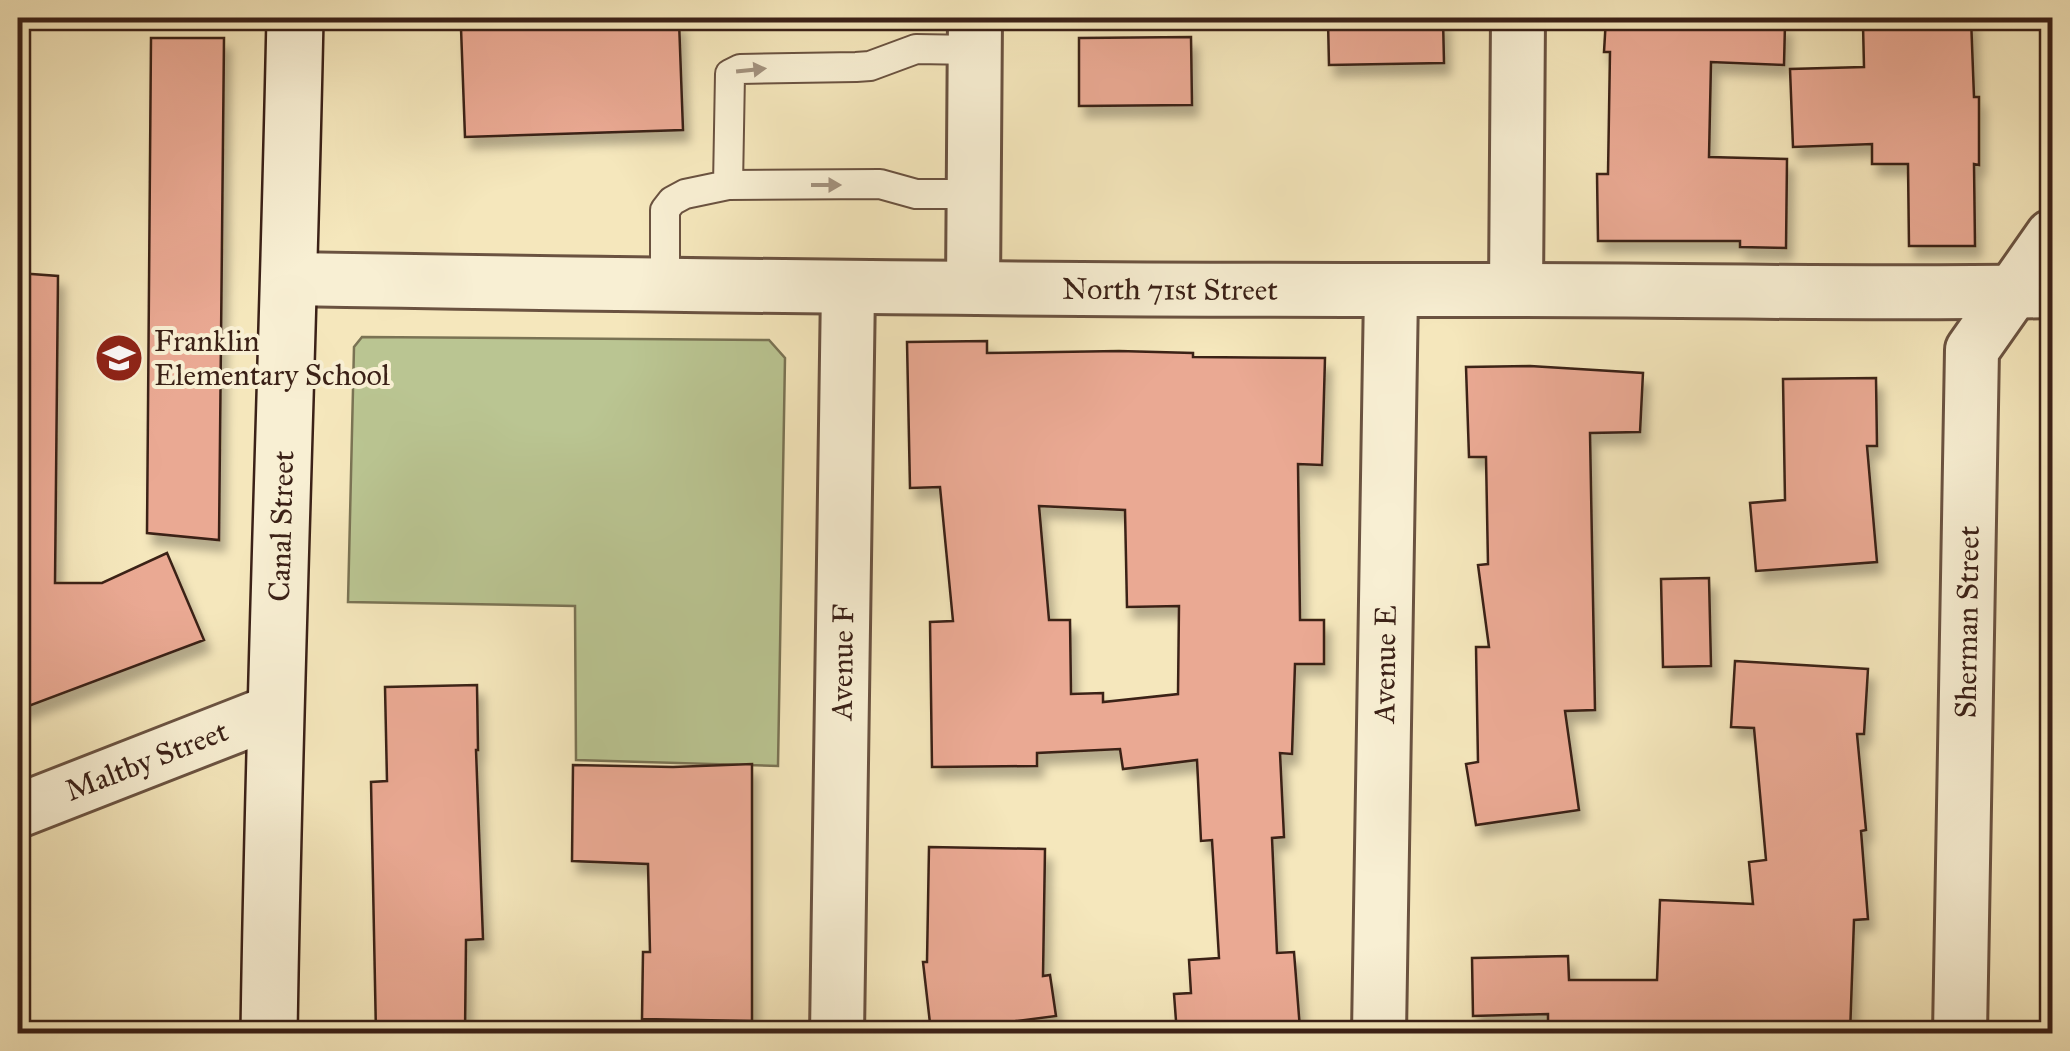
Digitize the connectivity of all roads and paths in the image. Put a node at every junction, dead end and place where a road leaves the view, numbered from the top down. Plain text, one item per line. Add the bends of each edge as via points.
1 (295, 18) edge
2 (1518, 18) edge
3 (975, 34) edge
4 (728, 184) junction
5 (974, 194) junction
6 (2052, 236) edge
7 (290, 279) junction
8 (665, 286) junction
9 (973, 287) junction
10 (848, 289) junction
11 (1516, 290) junction
12 (2033, 291) edge
13 (1391, 293) junction
14 (274, 711) junction
15 (18, 812) edge
16 (269, 1034) edge
17 (837, 1034) edge
18 (1380, 1034) edge
19 (1960, 1034) edge

1 - 7 street, Canal Street
2 - 11 street
4 -> 3 lane via 730,74 870,66
3 - 5 street
4 -> 5 lane via 880,184 916,194
4 - 8 lane via 685,194 665,210
5 - 9 street
6 - 12 street, Sherman Street
7 - 8 street, North 71st Street
7 - 14 street, Canal Street
8 - 10 street, North 71st Street
9 - 10 street, North 71st Street
9 - 13 street, North 71st Street
10 - 17 street, Avenue F
11 - 12 street, North 71st Street
11 - 13 street, North 71st Street
12 - 19 street, Sherman Street via 1972,350
13 - 18 street, Avenue E
14 - 15 street, Maltby Street
14 - 16 street, Canal Street

